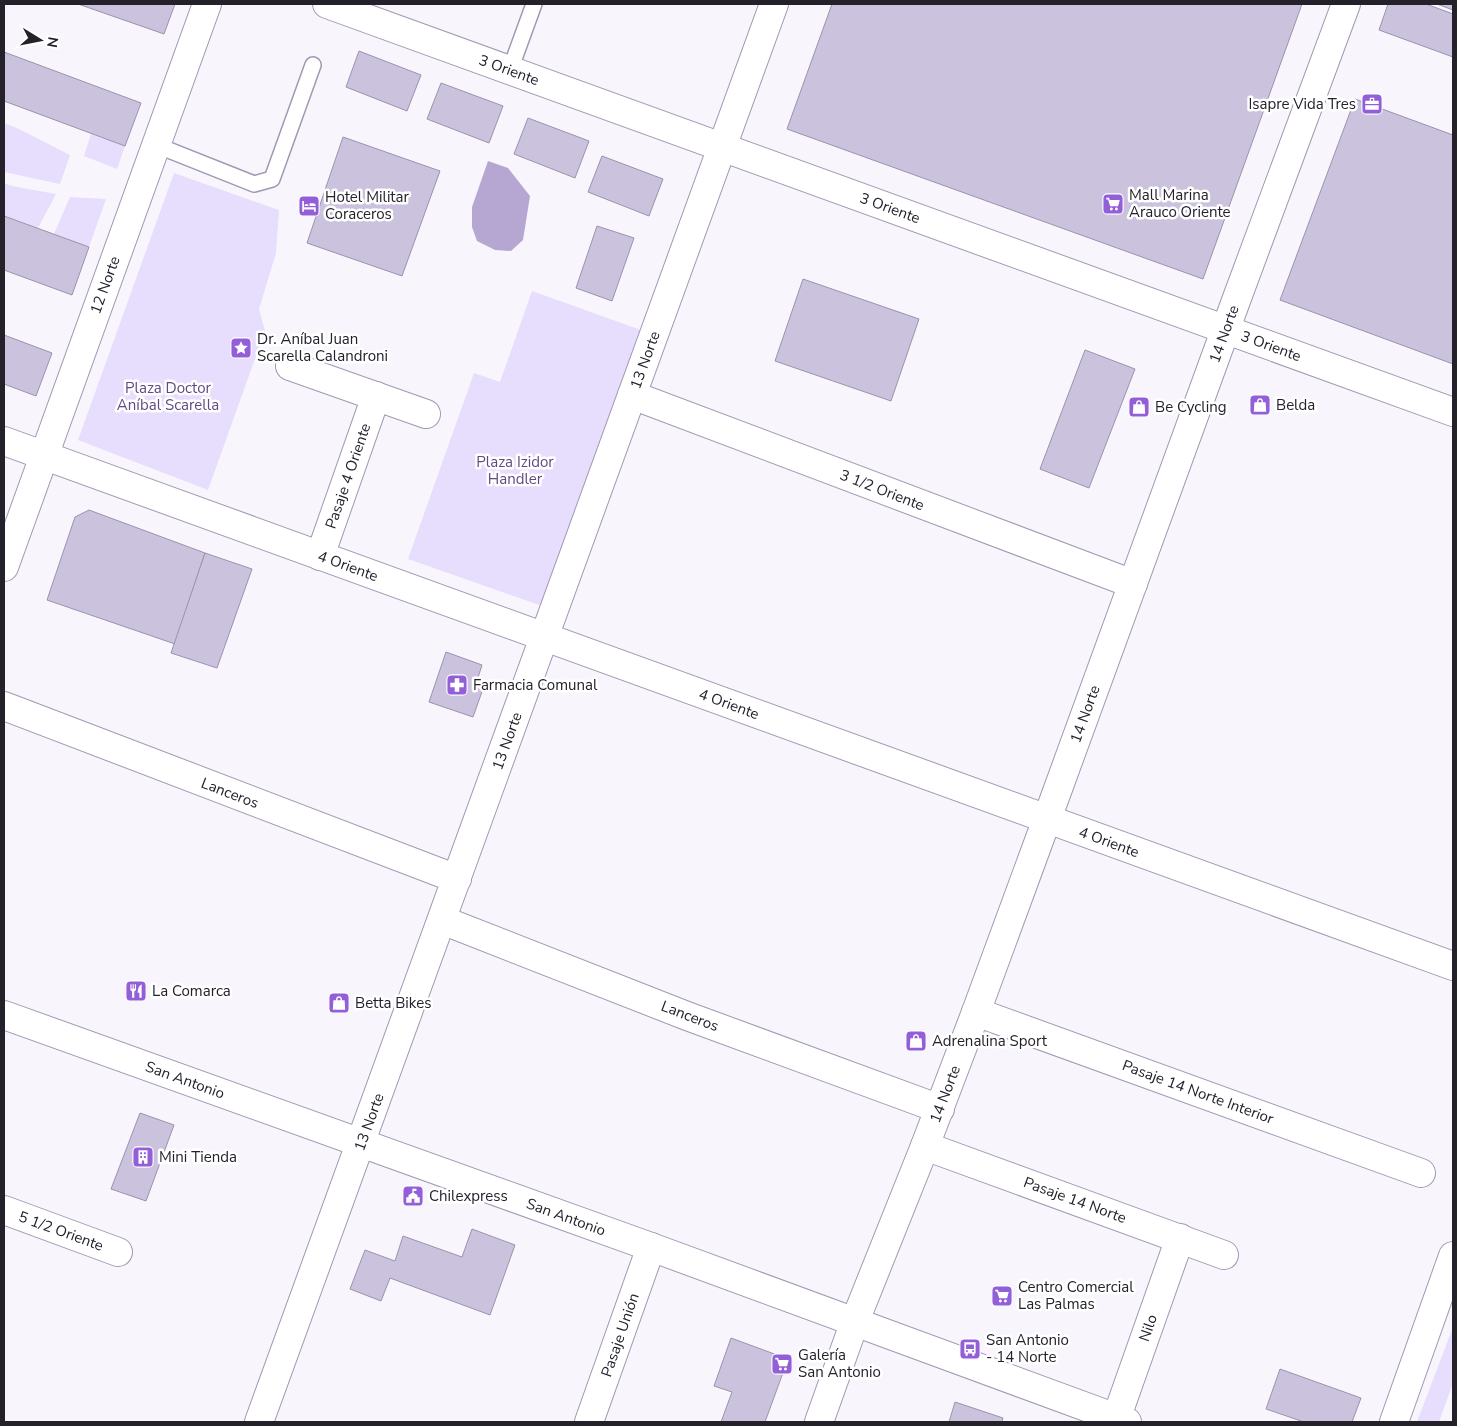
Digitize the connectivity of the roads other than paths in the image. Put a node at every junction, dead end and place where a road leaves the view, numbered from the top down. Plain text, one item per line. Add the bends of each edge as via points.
1 (207, 4) edge
2 (327, 4) edge
3 (534, 4) edge
4 (774, 4) edge
5 (1346, 4) edge
6 (313, 65) dead end
7 (510, 70) junction
8 (156, 146) junction
9 (722, 147) junction
10 (1225, 329) junction
11 (290, 366) dead end
12 (632, 395) junction
13 (376, 396) junction
14 (1453, 412) edge
15 (426, 414) dead end
16 (4, 441) edge
17 (44, 456) junction
18 (320, 556) junction
19 (4, 567) edge
20 (1132, 584) junction
21 (544, 637) junction
22 (4, 706) edge
23 (1047, 819) junction
24 (457, 879) junction
25 (442, 920) junction
26 (1453, 966) edge
27 (976, 1012) junction
28 (4, 1015) edge
29 (940, 1109) junction
30 (361, 1144) junction
31 (926, 1146) junction
32 (1421, 1172) dead end
33 (4, 1210) edge
34 (1180, 1238) junction
35 (651, 1247) junction
36 (118, 1252) dead end
37 (1224, 1254) dead end
38 (1453, 1256) edge
39 (855, 1321) junction
40 (1119, 1421) edge
41 (259, 1422) edge
42 (589, 1422) edge
43 (819, 1422) edge
44 (1394, 1422) edge

1 - 8 street, 12 Norte
2 - 7 street, 3 Oriente
3 - 7 lane
4 - 9 street, 13 Norte
5 - 10 street, 14 Norte
6 - 8 lane via 272,179 254,184
7 - 9 street, 3 Oriente
8 - 17 street, 12 Norte
9 - 10 street, 3 Oriente
9 - 12 street, 13 Norte
10 - 14 street, 3 Oriente
10 - 20 street, 14 Norte
11 - 13 street
12 - 20 street, 3 1/2 Oriente
12 - 21 street, 13 Norte
13 - 15 street
13 - 18 street, Pasaje 4 Oriente
16 - 17 street, 4 Oriente
17 - 18 street, 4 Oriente
17 - 19 street, 12 Norte
18 - 21 street, 4 Oriente
20 - 23 street, 14 Norte
21 - 23 street, 4 Oriente
21 - 24 street, 13 Norte
22 - 24 street, Lanceros
23 - 26 street, 4 Oriente
23 - 27 street, 14 Norte
24 - 25 street, 13 Norte
25 - 29 street, Lanceros via 687,1016
25 - 30 street, 13 Norte
27 - 29 street, 14 Norte
27 - 32 street, Pasaje 14 Norte Interior
28 - 30 street, San Antonio
29 - 31 street, 14 Norte
30 - 35 street, San Antonio
30 - 41 street, 13 Norte
31 - 34 street, Pasaje 14 Norte
31 - 39 street, 14 Norte
33 - 36 street, 5 1/2 Oriente
34 - 37 street, Pasaje 14 Norte
34 - 40 street, Nilo
35 - 39 street, San Antonio
35 - 42 street, Pasaje Unión
38 - 44 street
39 - 40 street, San Antonio
39 - 43 street, 14 Norte

